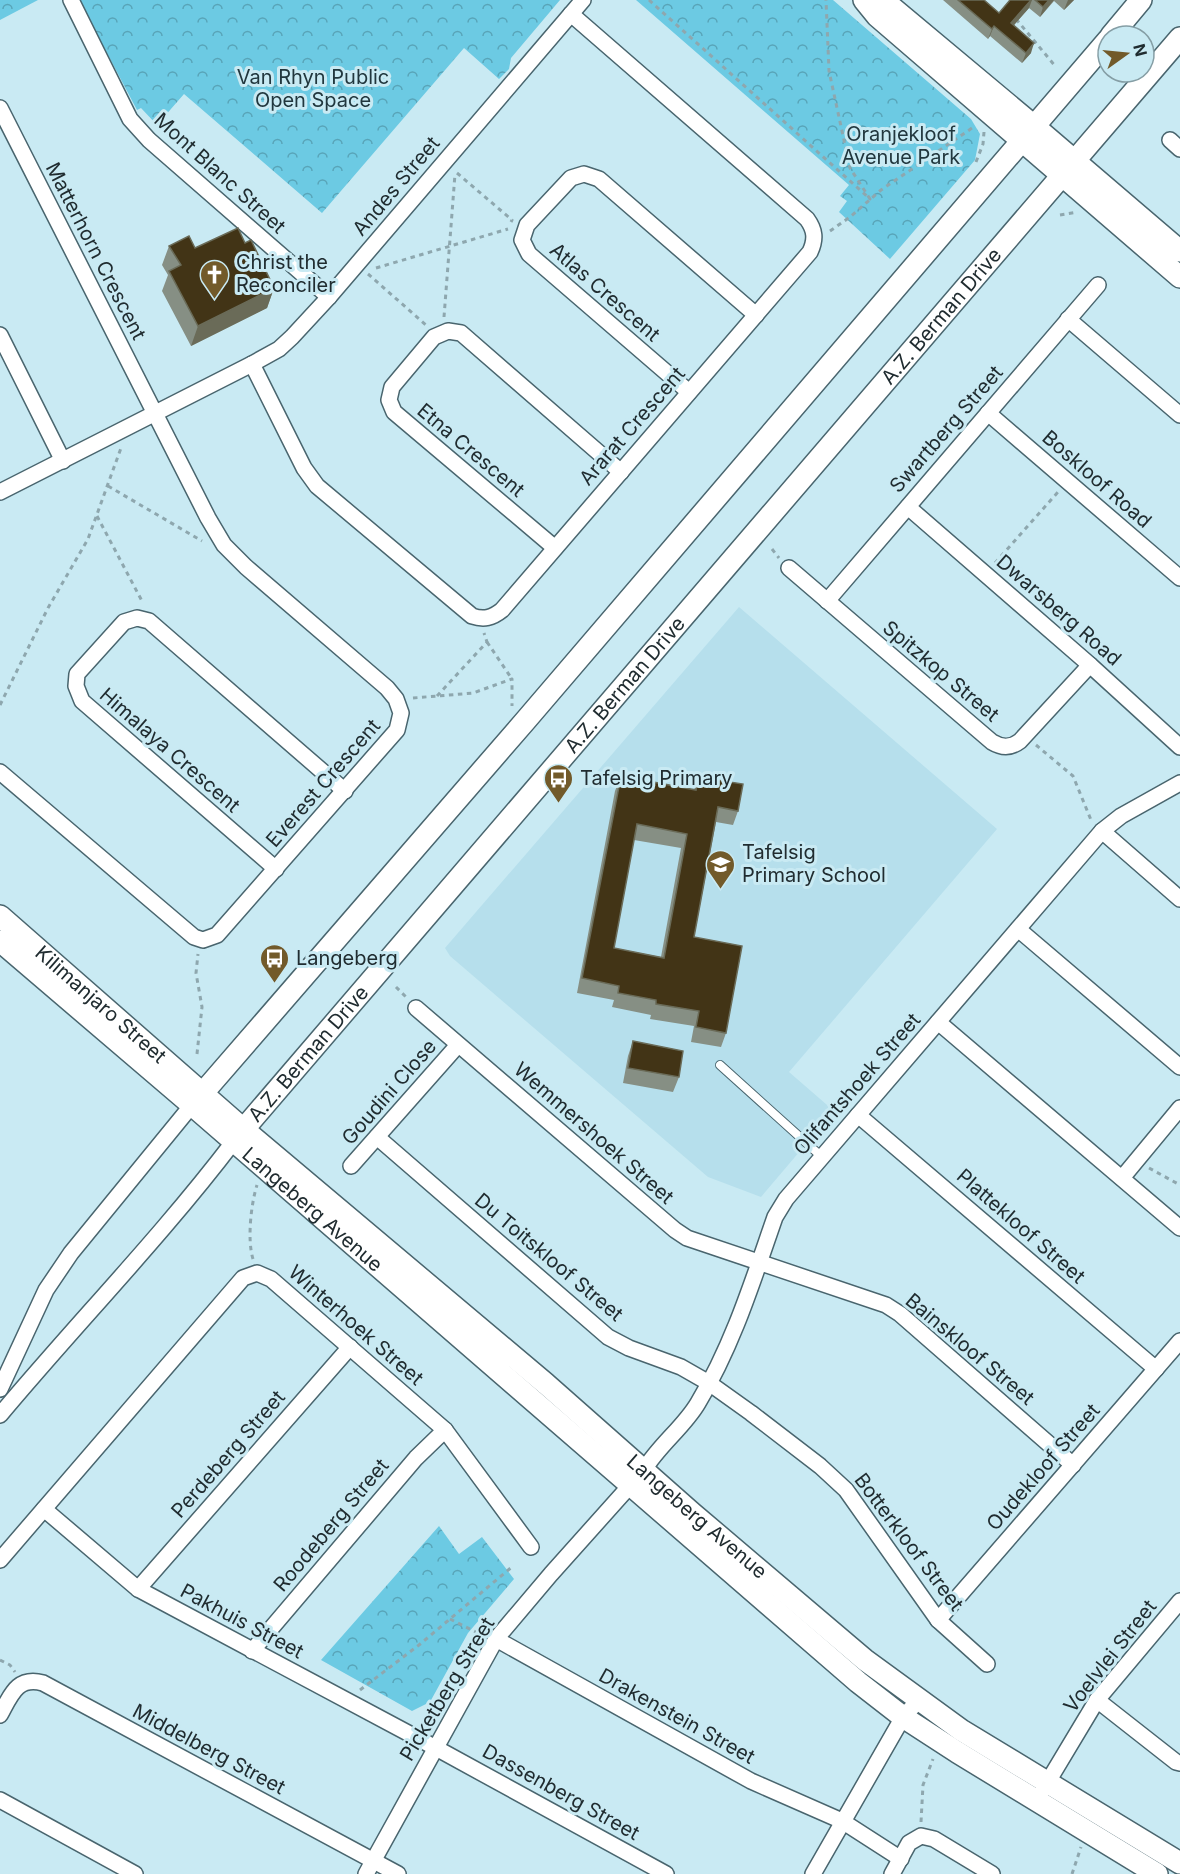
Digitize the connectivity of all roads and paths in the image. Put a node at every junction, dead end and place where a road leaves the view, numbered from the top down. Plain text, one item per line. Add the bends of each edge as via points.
1 (71, 0) edge
2 (583, 0) edge
3 (649, 0) edge
4 (826, 0) edge
5 (864, 0) edge
6 (883, 0) edge
7 (1141, 0) edge
8 (571, 14) junction
9 (1014, 17) edge
10 (1121, 24) edge
11 (1180, 38) edge
12 (1096, 54) edge
13 (1056, 67) dead end
14 (0, 108) edge
15 (1029, 134) junction
16 (976, 162) dead end
17 (450, 166) junction
18 (1068, 168) junction
19 (870, 199) junction
20 (1078, 211) dead end
21 (1060, 215) dead end
22 (510, 229) junction
23 (522, 240) junction
24 (814, 243) junction
25 (449, 246) junction
26 (1180, 251) edge
27 (1180, 277) edge
28 (1098, 285) dead end
29 (328, 297) junction
30 (756, 315) junction
31 (1068, 320) junction
32 (441, 334) junction
33 (0, 335) edge
34 (252, 364) junction
35 (689, 392) junction
36 (988, 413) junction
37 (154, 414) junction
38 (1180, 415) edge
39 (123, 442) dead end
40 (63, 461) junction
41 (621, 472) junction
42 (1067, 481) junction
43 (108, 486) junction
44 (0, 492) edge
45 (908, 507) junction
46 (97, 516) junction
47 (224, 545) junction
48 (555, 548) junction
49 (789, 568) dead end
50 (986, 574) junction
51 (1180, 578) edge
52 (827, 601) junction
53 (144, 606) dead end
54 (481, 619) junction
55 (486, 642) junction
56 (1090, 666) junction
57 (512, 679) junction
58 (413, 698) dead end
59 (436, 698) junction
60 (0, 705) edge
61 (512, 706) dead end
62 (1016, 744) junction
63 (1180, 747) edge
64 (0, 772) edge
65 (1180, 783) edge
66 (345, 791) junction
67 (1097, 827) junction
68 (276, 870) junction
69 (1180, 899) edge
70 (0, 915) edge
71 (1018, 929) junction
72 (0, 941) edge
73 (199, 949) dead end
74 (416, 1008) dead end
75 (938, 1022) junction
76 (458, 1045) junction
77 (197, 1054) dead end
78 (720, 1065) dead end
79 (1180, 1067) edge
80 (197, 1099) junction
81 (1180, 1108) edge
82 (858, 1115) junction
83 (238, 1135) junction
84 (377, 1137) junction
85 (822, 1157) junction
86 (1137, 1160) junction
87 (351, 1166) dead end
88 (1122, 1178) junction
89 (258, 1183) dead end
90 (1180, 1185) edge
91 (1180, 1228) edge
92 (759, 1262) junction
93 (254, 1263) dead end
94 (1180, 1341) edge
95 (350, 1347) junction
96 (1156, 1369) junction
97 (709, 1383) junction
98 (0, 1389) edge
99 (0, 1415) edge
100 (445, 1430) junction
101 (1073, 1465) junction
102 (638, 1477) junction
103 (44, 1509) junction
104 (531, 1547) dead end
105 (0, 1560) edge
106 (513, 1566) dead end
107 (138, 1589) junction
108 (1180, 1601) edge
109 (450, 1619) junction
110 (938, 1620) junction
111 (476, 1632) dead end
112 (496, 1639) junction
113 (252, 1651) junction
114 (987, 1664) dead end
115 (360, 1690) dead end
116 (919, 1700) junction
117 (1097, 1700) junction
118 (0, 1715) edge
119 (903, 1717) junction
120 (436, 1748) junction
121 (936, 1750) dead end
122 (1180, 1763) edge
123 (1042, 1791) junction
124 (0, 1800) edge
125 (842, 1821) junction
126 (921, 1836) junction
127 (1084, 1840) dead end
128 (901, 1859) junction
129 (1180, 1863) edge
130 (370, 1867) edge
131 (135, 1874) edge
132 (398, 1874) edge
133 (666, 1874) edge
134 (813, 1874) edge
135 (892, 1874) edge
136 (992, 1874) edge
137 (1072, 1874) edge
138 (1157, 1874) edge

1 - 29 street, Mont Blanc Street via 130,119
2 - 8 street, Andes Street
3 - 19 path
4 - 19 path via 829,71 847,157
5 - 15 street via 877,16
6 - 15 street
7 - 10 street
8 - 17 street, Andes Street
8 - 24 street via 807,219
9 - 13 path
11 - 18 street, A.Z. Berman Drive
12 - 15 street
14 - 37 street, Matterhorn Crescent
15 - 18 street
15 - 80 street
16 - 19 path via 984,131 978,124
17 - 22 path via 512,220
17 - 25 path
17 - 29 street, Andes Street
18 - 26 street
18 - 27 street
18 - 83 street, A.Z. Berman Drive
19 - 24 path
20 - 21 path
22 - 23 path
22 - 25 path
23 - 30 street, Atlas Crescent via 527,225 571,178 584,174 600,179
23 - 35 street, Atlas Crescent via 529,254
24 - 30 street, Ararat Crescent
25 - 32 path
25 - 32 path via 364,271
28 - 31 street, Swartberg Street
29 - 34 street, Andes Street via 279,349
30 - 35 street, Ararat Crescent
31 - 36 street, Swartberg Street
31 - 38 street
32 - 41 street via 461,333
32 - 48 street, Etna Crescent via 392,387 390,406
33 - 40 street
34 - 37 street, Andes Street
34 - 54 street via 304,468 317,486 463,610
35 - 41 street, Ararat Crescent
36 - 42 street, Boskloof Road
36 - 45 street, Swartberg Street
37 - 40 street, Andes Street
37 - 47 street, Everest Crescent
39 - 43 path
40 - 44 street, Andes Street
41 - 48 street, Ararat Crescent
42 - 50 path
42 - 51 street, Boskloof Road
43 - 46 path
43 - 47 path via 204,542
45 - 50 street, Dwarsberg Road
45 - 52 street, Swartberg Street
46 - 53 path
46 - 60 path
47 - 66 street, Everest Crescent via 396,699 400,713 397,730
48 - 54 street, Ararat Crescent via 502,610
49 - 52 street, Spitzkop Street
50 - 56 street, Dwarsberg Road
52 - 62 street, Spitzkop Street via 992,742 1001,747
54 - 55 path
55 - 57 path
55 - 59 path
56 - 62 street
56 - 63 street, Dwarsberg Road
57 - 59 path via 474,693
57 - 61 path
58 - 59 path
62 - 67 path via 1037,746 1073,776
64 - 68 street, Everest Crescent via 203,940 217,935
65 - 67 street, Olifantshoek Street
66 - 68 street, Everest Crescent
66 - 68 street, Himalaya Crescent via 149,621 137,618 124,622 77,674 75,687 82,701
67 - 69 street
67 - 71 street, Olifantshoek Street
70 - 80 street, Kilimanjaro Street
71 - 75 street, Olifantshoek Street
71 - 79 street
72 - 80 street, Kilimanjaro Street
73 - 77 path via 196,973 202,1006
74 - 76 street, Wemmershoek Street
75 - 82 street, Olifantshoek Street
75 - 88 street
76 - 84 street, Goudini Close
76 - 92 street, Wemmershoek Street via 675,1230 687,1238
78 - 85 lane
80 - 83 street, Langeberg Avenue
80 - 98 street via 71,1253 46,1290
81 - 86 street
82 - 85 street, Olifantshoek Street
82 - 96 street, Plattekloof Street
83 - 99 street, A.Z. Berman Drive via 133,1265
83 - 102 street, Langeberg Avenue
84 - 87 street, Goudini Close
84 - 97 street, Du Toitskloof Street via 608,1337
85 - 92 street, Olifantshoek Street via 775,1217
86 - 88 street
86 - 90 path
88 - 91 street
89 - 93 path via 251,1222
92 - 97 street, Olifantshoek Street via 724,1355
92 - 101 street, Bainskloof Street via 886,1305 900,1314
94 - 96 street, Oudekloof Street
95 - 100 street, Winterhoek Street
95 - 103 street, Winterhoek Street via 271,1279 257,1273 243,1278
95 - 107 street, Perdeberg Street
96 - 101 street, Oudekloof Street
97 - 102 street, Olifantshoek Street via 697,1406
97 - 110 street, Botterkloof Street via 846,1490
100 - 104 street, Winterhoek Street
100 - 113 street, Roodeberg Street via 416,1458
101 - 110 street, Oudekloof Street
102 - 112 street, Picketberg Street
102 - 116 street, Langeberg Avenue
102 - 119 street, Langeberg Avenue via 836,1664
103 - 105 street, Winterhoek Street
103 - 107 street, Pakhuis Street
106 - 109 path
107 - 113 street, Pakhuis Street
108 - 117 street, Voelvlei Street
109 - 111 path
109 - 115 path
110 - 114 street, Botterkloof Street
112 - 120 street, Picketberg Street
112 - 125 street, Drakenstein Street via 751,1781
113 - 120 street, Pakhuis Street
116 - 119 street
116 - 123 street, Langeberg Avenue
117 - 122 street
117 - 123 street, Voelvlei Street
118 - 130 street, Middelberg Street via 14,1690 24,1683 43,1683
119 - 123 street, Langeberg Avenue via 957,1752
119 - 125 street
120 - 130 street, Picketberg Street
120 - 133 street, Dassenberg Street
121 - 126 path via 922,1785
123 - 129 street, Langeberg Avenue
123 - 138 street, Langeberg Avenue
124 - 131 street
125 - 128 street, Drakenstein Street
125 - 134 street
126 - 128 street via 909,1843
126 - 136 street via 934,1839
127 - 137 path
128 - 135 street
130 - 132 street, Middelberg Street

